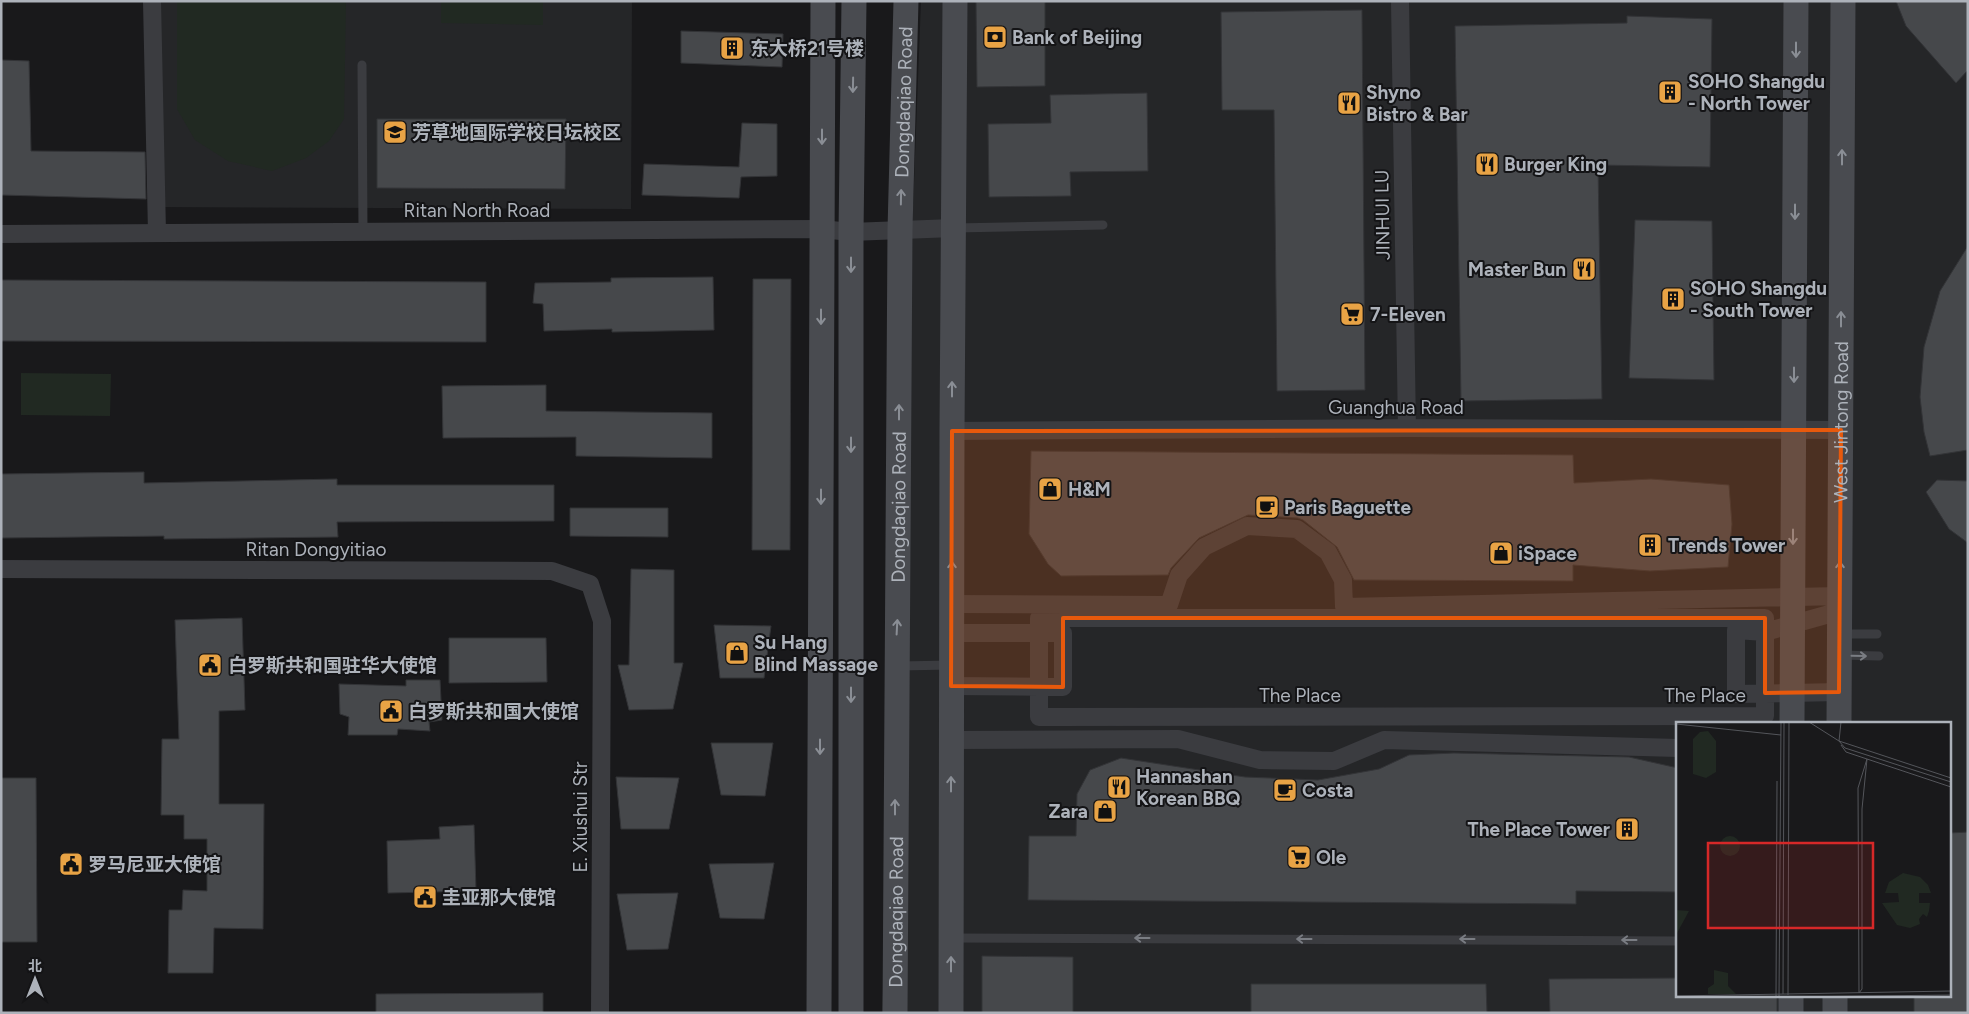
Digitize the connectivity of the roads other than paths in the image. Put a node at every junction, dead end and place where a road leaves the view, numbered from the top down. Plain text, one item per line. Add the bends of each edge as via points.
1 (152, 1) edge
2 (823, 1) edge
3 (854, 1) edge
4 (906, 1) edge
5 (955, 1) edge
6 (1400, 1) edge
7 (1796, 1) edge
8 (1843, 1) edge
9 (362, 65) dead end
10 (1102, 225) dead end
11 (953, 228) junction
12 (821, 229) junction
13 (900, 230) junction
14 (363, 232) junction
15 (851, 232) junction
16 (158, 233) junction
17 (1, 234) edge
18 (1407, 428) junction
19 (1794, 430) junction
20 (1841, 430) junction
21 (952, 431) junction
22 (1, 569) edge
23 (1793, 597) junction
24 (952, 604) junction
25 (602, 621) joint
26 (1840, 624) junction
27 (1793, 625) junction
28 (1765, 632) junction
29 (951, 633) junction
30 (1039, 633) junction
31 (1877, 634) dead end
32 (1878, 656) dead end
33 (896, 667) junction
34 (951, 676) junction
35 (1039, 687) junction
36 (1792, 692) junction
37 (1839, 692) junction
38 (1765, 693) junction
39 (1792, 722) edge
40 (1839, 722) edge
41 (951, 740) junction
42 (1676, 748) edge
43 (951, 938) junction
44 (1676, 941) edge
45 (1791, 996) edge
46 (1835, 996) edge
47 (600, 1013) edge
48 (819, 1013) edge
49 (851, 1013) edge
50 (895, 1013) edge
51 (951, 1013) edge
52 (1791, 1013) edge
53 (1835, 1013) edge

1 - 16 street
2 -> 12 main road
3 -> 15 main road
13 -> 4 main road, Dongdaqiao Road
5 - 11 main road
6 - 18 street, JINHUI LU
7 -> 19 main road
20 -> 8 main road, West Jintong Road
9 - 14 lane
10 - 11 lane
11 - 13 street, Ritan North Road
21 -> 11 main road
12 - 14 street, Ritan North Road
12 - 15 street, Ritan North Road
12 -> 48 main road
13 - 15 street, Ritan North Road
33 -> 13 main road, Dongdaqiao Road
14 - 16 street, Ritan North Road
15 -> 49 main road
16 - 17 street, Ritan North Road
18 - 19 street, Guanghua Road
18 - 21 street, Guanghua Road
19 - 20 street, Guanghua Road
19 -> 23 main road
26 -> 20 main road, West Jintong Road
24 -> 21 main road
22 - 25 street, Ritan Dongyitiao via 552,571 590,584
23 - 24 street via 1344,607 1343,580 1328,552 1297,528 1247,526 1204,547 1179,575 1169,605
23 - 26 street
23 - 27 main road
24 - 29 main road
25 - 47 street, E. Xiushui Str
26 - 27 street
26 - 31 lane
26 -> 32 lane
26 - 37 main road, West Jintong Road
27 - 28 street
27 - 36 main road
28 - 30 street via 1765,618 1039,618
28 - 38 street, The Place
28 - 38 street via 1736,630 1736,694
29 - 30 street
29 - 34 main road
30 - 35 street, The Place
30 - 35 street via 1063,633 1063,687
33 - 34 lane
50 -> 33 main road, Dongdaqiao Road
34 - 35 street
34 - 41 main road
35 - 38 street, The Place via 1039,717 1765,716
36 - 37 street
36 - 38 street
36 - 39 main road
37 - 40 main road, West Jintong Road
41 - 42 street via 1178,738 1260,760 1334,761 1384,740
43 -> 41 main road
44 -> 43 lane
51 -> 43 main road
45 - 52 main road
46 - 53 main road

